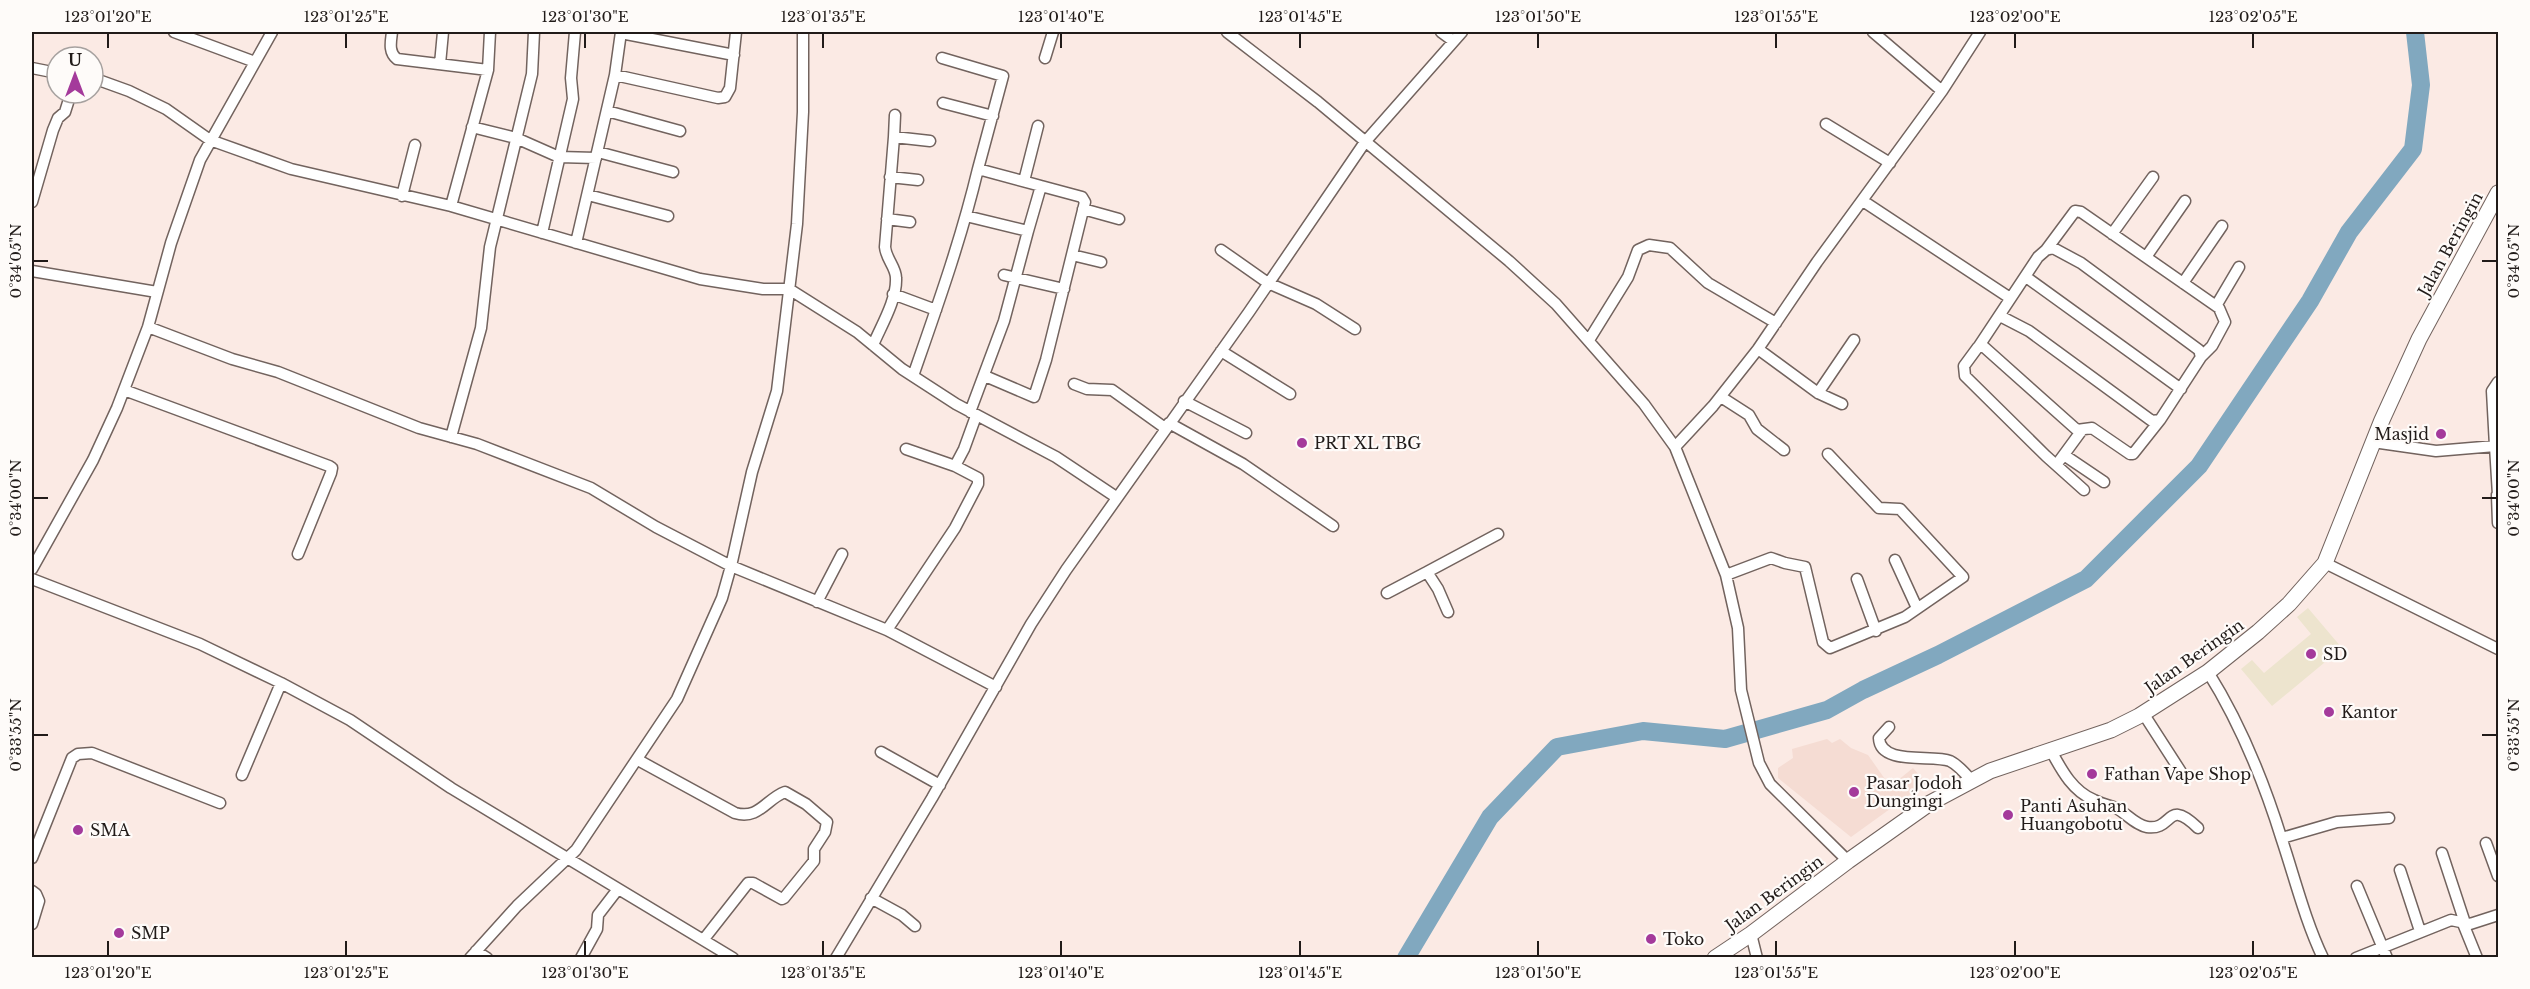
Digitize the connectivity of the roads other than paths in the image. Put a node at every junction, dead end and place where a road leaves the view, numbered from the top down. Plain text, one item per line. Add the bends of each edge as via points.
1 (174, 32) edge
2 (272, 32) edge
3 (392, 32) edge
4 (443, 32) edge
5 (490, 32) edge
6 (534, 32) edge
7 (575, 32) edge
8 (621, 32) edge
9 (736, 32) edge
10 (803, 32) edge
11 (1053, 32) edge
12 (1227, 32) edge
13 (1442, 32) edge
14 (1462, 32) edge
15 (1873, 32) edge
16 (1980, 32) edge
17 (1452, 40) junction
18 (734, 55) junction
19 (942, 58) dead end
20 (1045, 58) dead end
21 (255, 62) junction
22 (440, 64) junction
23 (488, 70) junction
24 (615, 75) junction
25 (105, 82) edge
26 (1942, 91) junction
27 (943, 103) dead end
28 (67, 105) edge
29 (607, 111) junction
30 (895, 115) dead end
31 (993, 116) junction
32 (1826, 124) dead end
33 (1038, 126) dead end
34 (472, 127) junction
35 (678, 132) dead end
36 (894, 137) junction
37 (516, 138) junction
38 (210, 140) junction
39 (930, 141) dead end
40 (1365, 142) junction
41 (415, 145) dead end
42 (560, 153) junction
43 (597, 155) junction
44 (1890, 163) junction
45 (978, 169) junction
46 (670, 173) dead end
47 (890, 177) junction
48 (2153, 177) dead end
49 (918, 180) dead end
50 (1024, 181) junction
51 (1041, 186) junction
52 (2499, 193) edge
53 (588, 195) junction
54 (402, 196) junction
55 (1863, 201) junction
56 (2185, 201) dead end
57 (32, 202) edge
58 (451, 207) junction
59 (1083, 209) junction
60 (966, 216) junction
61 (666, 217) dead end
62 (887, 219) junction
63 (1119, 219) dead end
64 (497, 221) junction
65 (910, 222) dead end
66 (2222, 226) dead end
67 (1028, 231) junction
68 (542, 233) junction
69 (2112, 234) junction
70 (576, 243) junction
71 (1221, 250) dead end
72 (2046, 250) junction
73 (1072, 255) junction
74 (2146, 257) junction
75 (1101, 262) dead end
76 (2239, 267) dead end
77 (32, 271) edge
78 (1004, 274) dead end
79 (2026, 277) junction
80 (1017, 278) junction
81 (1268, 283) junction
82 (2183, 283) junction
83 (789, 289) junction
84 (1064, 289) junction
85 (157, 292) junction
86 (893, 294) junction
87 (2010, 298) junction
88 (2216, 306) junction
89 (936, 310) junction
90 (2000, 316) junction
91 (1776, 323) junction
92 (148, 327) junction
93 (1355, 329) dead end
94 (1589, 340) junction
95 (1854, 340) dead end
96 (873, 345) junction
97 (1979, 346) junction
98 (1758, 349) junction
99 (1221, 351) junction
100 (2201, 357) junction
101 (913, 376) junction
102 (985, 376) junction
103 (2499, 382) edge
104 (1074, 384) dead end
105 (2181, 389) junction
106 (124, 390) junction
107 (1818, 393) junction
108 (1290, 394) dead end
109 (1721, 397) junction
110 (1184, 401) junction
111 (1842, 404) dead end
112 (974, 407) junction
113 (2160, 420) junction
114 (1167, 426) junction
115 (2082, 430) junction
116 (1246, 433) dead end
117 (451, 437) junction
118 (2373, 442) junction
119 (2495, 446) junction
120 (1675, 447) junction
121 (906, 448) dead end
122 (1784, 450) dead end
123 (1828, 454) dead end
124 (2064, 455) junction
125 (955, 466) junction
126 (2056, 466) junction
127 (2104, 482) dead end
128 (2084, 490) dead end
129 (2498, 495) edge
130 (1116, 497) junction
131 (2499, 523) edge
132 (1334, 526) dead end
133 (1498, 534) dead end
134 (298, 554) dead end
135 (842, 554) dead end
136 (1895, 560) dead end
137 (2325, 563) junction
138 (731, 566) junction
139 (32, 569) edge
140 (1427, 572) junction
141 (1726, 575) junction
142 (32, 579) edge
143 (1857, 579) dead end
144 (1387, 593) dead end
145 (817, 602) junction
146 (1917, 608) junction
147 (1448, 612) dead end
148 (887, 630) junction
149 (1876, 631) junction
150 (2499, 649) edge
151 (2208, 672) junction
152 (281, 683) junction
153 (996, 687) junction
154 (2143, 713) junction
155 (1889, 727) dead end
156 (2050, 749) junction
157 (880, 752) dead end
158 (638, 759) junction
159 (2181, 772) dead end
160 (243, 775) dead end
161 (1971, 780) junction
162 (940, 785) junction
163 (219, 803) dead end
164 (2389, 818) dead end
165 (2198, 828) dead end
166 (2282, 838) junction
167 (2486, 843) dead end
168 (2442, 853) dead end
169 (32, 858) edge
170 (569, 858) junction
171 (1848, 861) junction
172 (2400, 870) dead end
173 (2499, 876) edge
174 (2357, 886) dead end
175 (618, 889) junction
176 (32, 891) edge
177 (872, 898) junction
178 (2499, 915) edge
179 (2464, 922) junction
180 (32, 924) edge
181 (915, 926) dead end
182 (2420, 931) junction
183 (1751, 934) junction
184 (704, 939) junction
185 (2385, 953) edge
186 (473, 954) edge
187 (487, 957) edge
188 (581, 957) edge
189 (733, 957) edge
190 (836, 957) edge
191 (1715, 957) edge
192 (1757, 957) edge
193 (2323, 957) edge
194 (2356, 957) edge
195 (2477, 957) edge

1 - 21 street
2 - 21 street
3 - 22 street via 390,47 397,58
4 - 22 street
5 - 23 street
6 - 37 street via 532,74
7 - 42 street via 573,99
8 - 18 street
8 - 24 street
9 - 18 street
10 - 83 street via 801,166
11 - 20 street
12 - 40 street
13 - 17 street
14 - 17 street
15 - 26 street
16 - 26 street
17 - 40 street
18 - 24 street via 730,88 718,98
19 - 31 street via 1003,76
21 - 38 street
22 - 23 street
23 - 34 street
24 - 29 street
25 - 38 street via 166,109
26 - 44 street
27 - 31 street
28 - 57 street via 52,130
29 - 35 street
29 - 43 street
30 - 36 street
31 - 45 street
32 - 44 street
33 - 50 street
34 - 37 street
34 - 58 street
36 - 39 street
36 - 47 street
37 - 42 street
37 - 64 street
38 - 54 street via 291,169
38 - 58 street
38 - 85 street via 189,190
40 - 81 street
40 - 94 street via 1509,261
41 - 54 street
42 - 43 street
42 - 68 street
43 - 46 street
43 - 53 street
44 - 55 street
45 - 50 street
45 - 60 street
47 - 49 street
47 - 62 street
48 - 69 street
50 - 51 street
51 - 59 street via 1082,197
51 - 67 street
52 - 118 street, Jalan Beringin via 2419,339
53 - 61 street
53 - 70 street
54 - 58 street
55 - 87 street
55 - 91 street
56 - 74 street
58 - 64 street
59 - 63 street
59 - 73 street
60 - 67 street
60 - 89 street
62 - 65 street
62 - 86 street via 886,257 896,277
64 - 68 street
64 - 117 street via 485,274 481,328
66 - 82 street
67 - 80 street
68 - 70 street
69 - 72 street via 2074,211
69 - 74 street
70 - 83 street via 700,279
71 - 81 street
72 - 79 street
72 - 100 street via 2059,249 2081,263 2199,350
73 - 75 street
73 - 84 street
74 - 82 street
76 - 88 street
77 - 85 street
78 - 80 street
79 - 87 street
79 - 105 street
80 - 84 street
80 - 102 street
81 - 93 street via 1317,304
81 - 99 street
82 - 88 street
83 - 96 street
83 - 138 street via 777,391 752,472
84 - 102 street via 1034,397
85 - 92 street
86 - 89 street
86 - 96 street
87 - 90 street
88 - 100 street via 2225,322
89 - 101 street
90 - 97 street
90 - 113 street via 2029,331 2152,421
91 - 94 street via 1708,283 1670,248 1649,244 1638,250 1628,277
91 - 98 street
92 - 106 street
92 - 117 street
94 - 120 street
95 - 107 street
96 - 101 street
97 - 115 street via 2077,430
97 - 126 street via 1964,366 1965,376
98 - 107 street
98 - 109 street
99 - 108 street
99 - 110 street
100 - 105 street
101 - 112 street
102 - 112 street
103 - 119 street via 2492,391
104 - 114 street via 1112,390
105 - 113 street
106 - 134 street via 332,468
106 - 139 street via 93,460
107 - 111 street
109 - 120 street
109 - 122 street via 1749,416 1756,429
110 - 114 street
110 - 116 street
112 - 125 street via 964,448
112 - 130 street
113 - 115 street via 2132,454 2092,428
114 - 130 street
114 - 132 street via 1242,464
115 - 124 street
117 - 138 street via 591,488
118 - 119 street via 2436,452
118 - 137 street, Jalan Beringin
119 - 129 street
120 - 141 street
121 - 125 street
123 - 146 street via 1879,508 1900,509 1963,577
124 - 126 street
124 - 127 street
125 - 148 street via 978,478 978,484 955,528
126 - 128 street
129 - 131 street
130 - 153 street via 1031,624
133 - 140 street
135 - 145 street
136 - 146 street
137 - 150 street
137 - 151 street, Jalan Beringin via 2259,632
138 - 145 street
138 - 158 street via 722,598 677,699
140 - 144 street
140 - 147 street
141 - 149 street via 1771,558 1805,567 1823,642 1830,648
141 - 171 street via 1738,628 1741,690 1759,763 1770,784
142 - 152 street via 200,644
143 - 149 street
145 - 148 street
146 - 149 street
148 - 153 street
151 - 154 street, Jalan Beringin
151 - 166 street via 2223,695
152 - 160 street
152 - 170 street via 350,720 433,777
153 - 162 street
154 - 156 street, Jalan Beringin via 2111,729
154 - 159 street
155 - 161 street via 1879,738 1883,749 1900,756 1951,762
156 - 161 street, Jalan Beringin
156 - 165 street via 2072,785 2093,800 2148,827 2161,825 2178,814
157 - 162 street
158 - 170 street
158 - 184 street via 735,813 755,814 785,792 827,822 814,849 814,861 784,898 748,883
161 - 171 street, Jalan Beringin via 1930,803
162 - 177 street
163 - 169 street via 92,753 78,754 72,758
164 - 166 street via 2337,822
166 - 193 street via 2302,906
167 - 173 street
168 - 179 street
170 - 175 street
170 - 186 street
171 - 183 street, Jalan Beringin
172 - 182 street
174 - 185 street
175 - 184 street
175 - 188 street via 598,915 597,929
176 - 180 street via 39,901
177 - 181 street
177 - 190 street
178 - 179 street via 2477,924
179 - 182 street via 2451,920
179 - 195 street
182 - 185 street
183 - 191 street, Jalan Beringin
183 - 192 street
184 - 189 street
185 - 194 street
186 - 187 street

